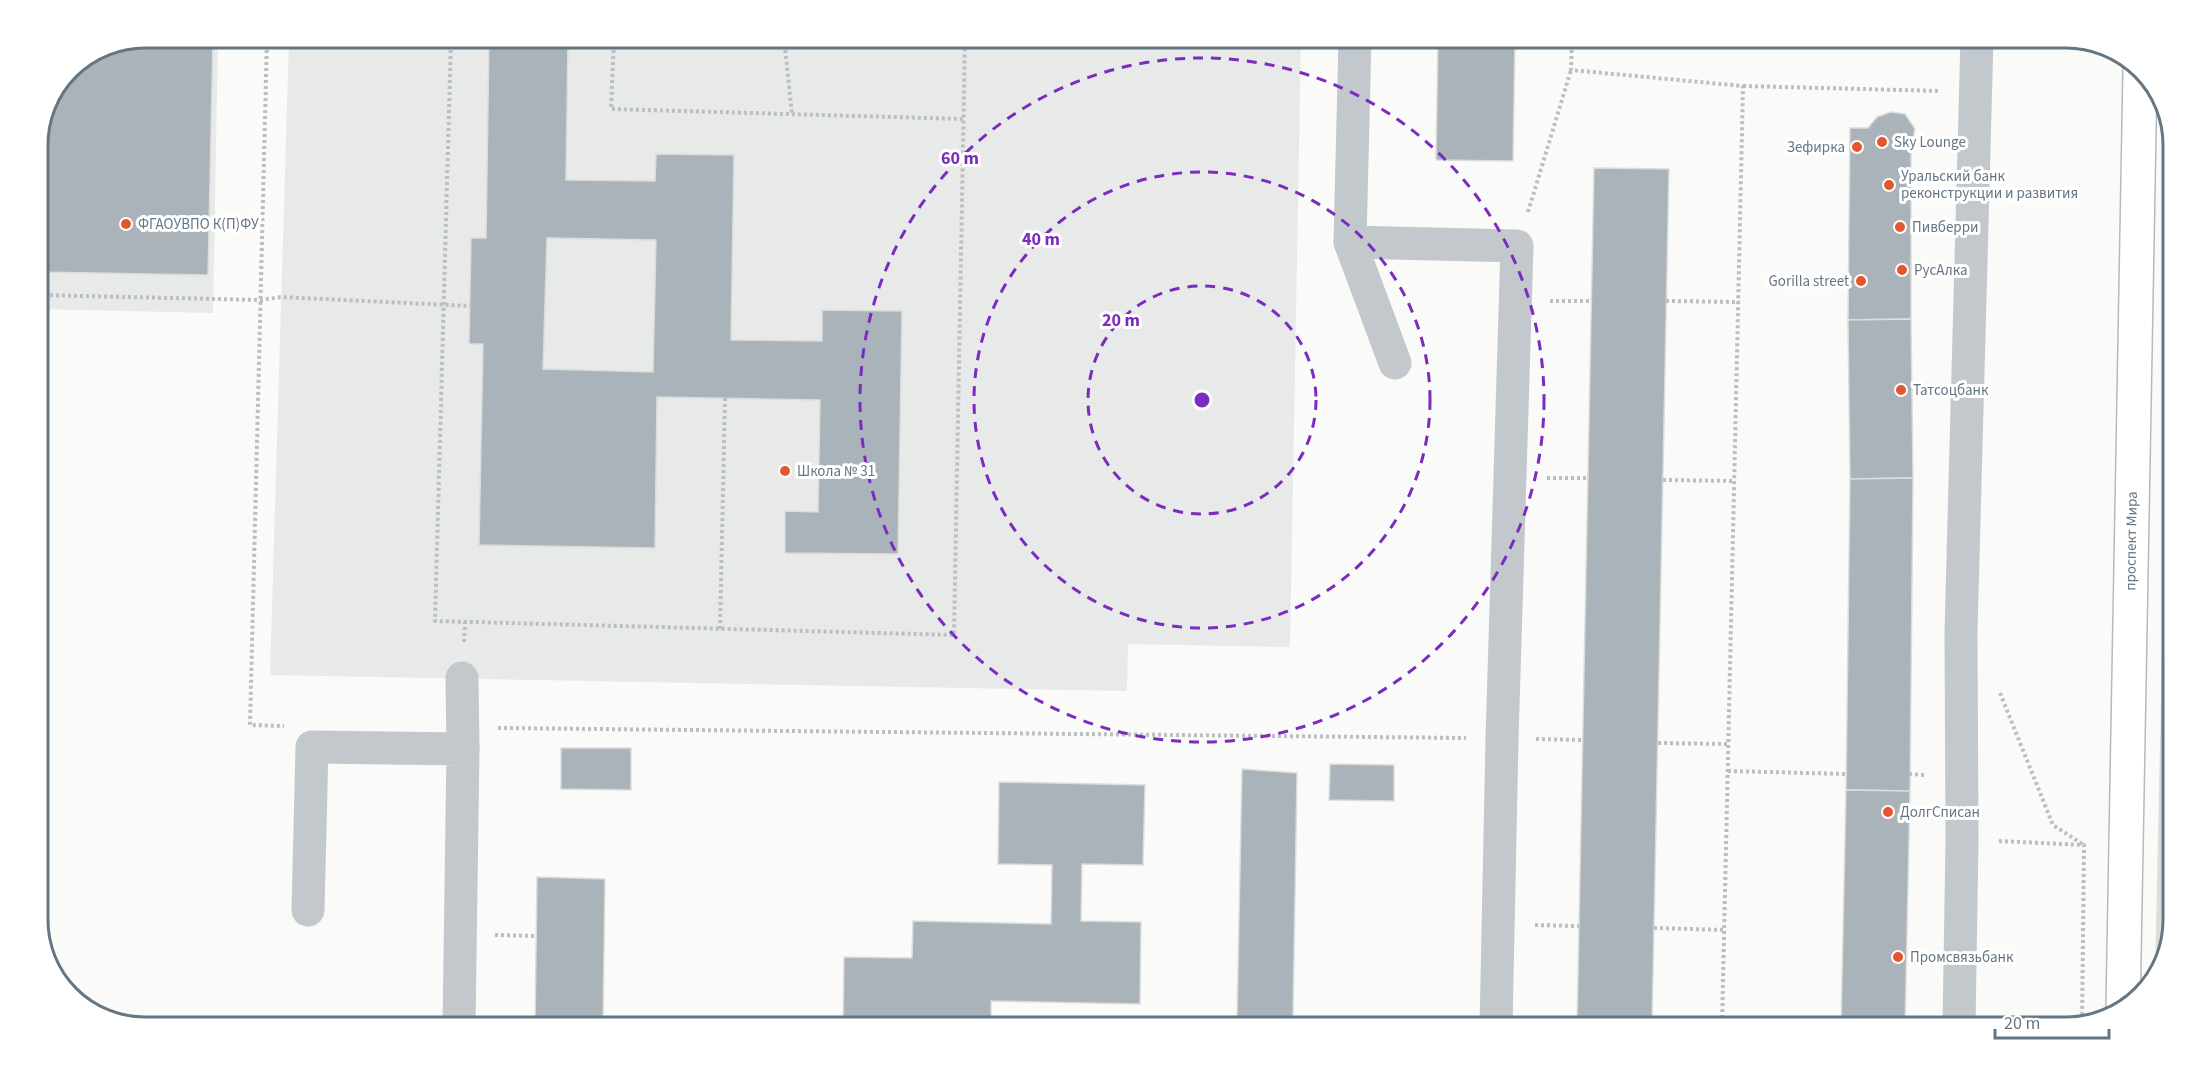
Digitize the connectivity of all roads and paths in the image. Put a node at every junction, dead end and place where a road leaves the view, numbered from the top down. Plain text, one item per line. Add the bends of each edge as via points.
1 (267, 48) edge
2 (451, 48) edge
3 (614, 48) edge
4 (785, 48) edge
5 (965, 48) edge
6 (1354, 48) edge
7 (1572, 48) edge
8 (1977, 48) edge
9 (1571, 70) junction
10 (2140, 82) edge
11 (1743, 86) junction
12 (1941, 91) dead end
13 (792, 114) junction
14 (963, 119) junction
15 (1350, 242) junction
16 (1517, 246) junction
17 (48, 295) edge
18 (261, 300) junction
19 (1666, 301) dead end
20 (1739, 302) junction
21 (444, 305) junction
22 (470, 306) dead end
23 (1395, 363) dead end
24 (725, 398) dead end
25 (1512, 477) junction
26 (1588, 478) dead end
27 (1663, 480) dead end
28 (1735, 481) junction
29 (720, 629) junction
30 (462, 678) dead end
31 (1999, 691) dead end
32 (285, 726) dead end
33 (463, 738) junction
34 (1502, 739) junction
35 (1583, 740) dead end
36 (1658, 743) dead end
37 (1728, 744) junction
38 (1728, 771) junction
39 (1846, 774) dead end
40 (1909, 774) dead end
41 (1932, 775) dead end
42 (1962, 840) junction
43 (2084, 845) junction
44 (308, 910) dead end
45 (1498, 924) junction
46 (1579, 926) dead end
47 (1654, 928) dead end
48 (1725, 930) junction
49 (2123, 998) edge
50 (2082, 1015) edge
51 (459, 1017) edge
52 (1496, 1017) edge
53 (1722, 1017) edge
54 (1959, 1017) edge

1 - 18 path
2 - 21 path
3 - 13 path via 611,109
4 - 13 path
5 - 14 path
6 - 15 street
7 - 9 path
8 - 42 street via 1961,632
9 - 11 path
9 - 16 path
10 - 49 main road, проспект Мира
11 - 12 path
11 - 20 path
13 - 14 path
14 - 29 path via 954,635
15 - 16 street
15 - 23 street
16 - 25 street
17 - 18 path
18 - 21 path via 281,297
18 - 32 path via 250,725
19 - 20 path
20 - 28 path
21 - 22 path
21 - 29 path via 435,621
24 - 29 path
25 - 26 path
25 - 34 street
27 - 28 path
28 - 37 path
30 - 33 street
31 - 43 path via 2053,825
33 - 34 path
33 - 44 street via 312,747
33 - 51 street
34 - 35 path
34 - 45 street
36 - 37 path
37 - 38 path
38 - 39 path
38 - 48 path
40 - 41 path
42 - 43 path
42 - 54 street
43 - 50 path
45 - 46 path
45 - 52 street
47 - 48 path
48 - 53 path

